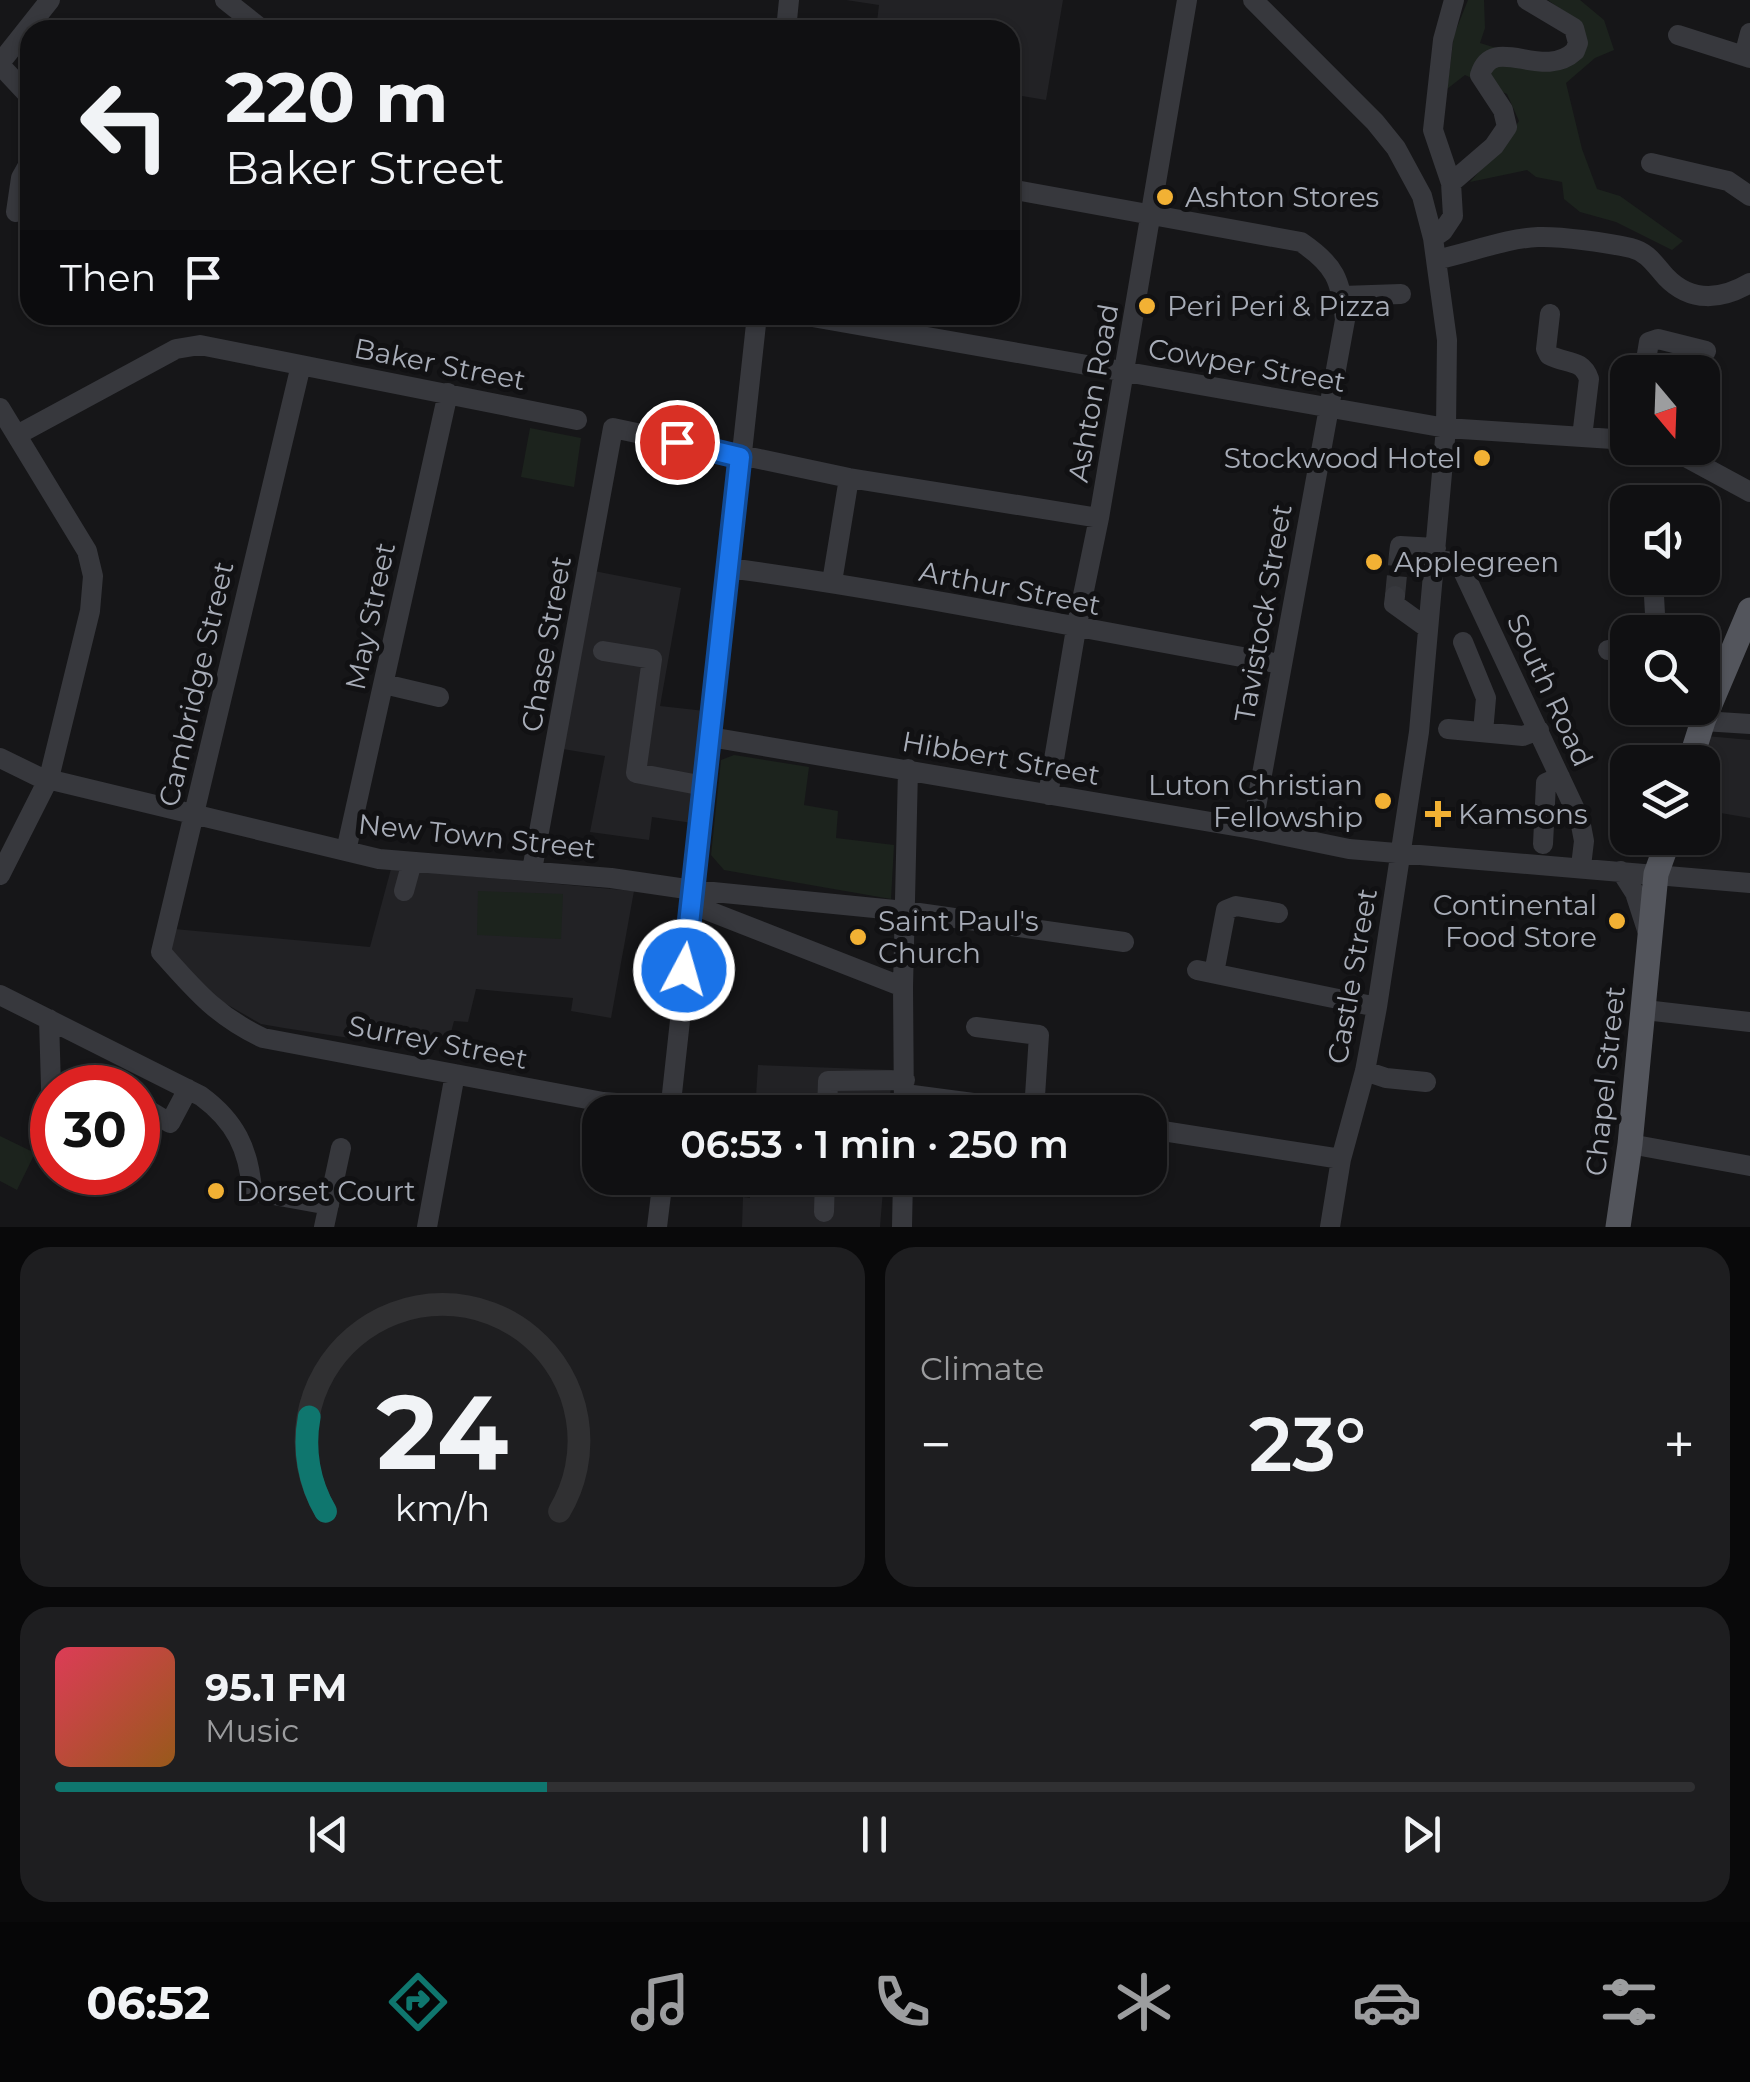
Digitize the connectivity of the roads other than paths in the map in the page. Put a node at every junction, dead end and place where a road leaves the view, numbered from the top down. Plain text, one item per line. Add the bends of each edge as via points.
1 (50, 0) edge
2 (224, 0) edge
3 (1187, 0) edge
4 (1253, 0) edge
5 (1454, 0) edge
6 (1527, 0) edge
7 (34, 20) edge
8 (250, 20) edge
9 (1750, 33) edge
10 (1678, 35) dead end
11 (20, 38) edge
12 (1747, 57) edge
13 (0, 64) edge
14 (20, 86) edge
15 (1651, 163) dead end
16 (1451, 184) junction
17 (20, 185) edge
18 (1020, 191) edge
19 (1750, 196) edge
20 (16, 212) dead end
21 (1152, 216) junction
22 (1433, 238) junction
23 (1438, 260) junction
24 (1750, 283) edge
25 (1401, 294) dead end
26 (1342, 296) junction
27 (1550, 314) dead end
28 (755, 325) edge
29 (859, 325) edge
30 (1706, 351) dead end
31 (1647, 355) edge
32 (301, 365) junction
33 (1124, 371) junction
34 (448, 393) junction
35 (1328, 407) junction
36 (0, 408) edge
37 (577, 420) dead end
38 (1446, 428) junction
39 (16, 435) junction
40 (1582, 437) junction
41 (1610, 439) edge
42 (740, 457) junction
43 (1701, 465) edge
44 (849, 478) junction
45 (1750, 492) edge
46 (1099, 518) junction
47 (1399, 554) dead end
48 (1435, 554) junction
49 (729, 568) junction
50 (832, 582) junction
51 (1395, 596) dead end
52 (1750, 610) edge
53 (1426, 627) junction
54 (1076, 629) junction
55 (1463, 642) dead end
56 (603, 651) dead end
57 (1720, 657) edge
58 (1730, 658) junction
59 (1281, 664) junction
60 (1720, 681) edge
61 (384, 684) junction
62 (439, 698) dead end
63 (1720, 722) edge
64 (1750, 724) edge
65 (1448, 729) dead end
66 (1539, 730) junction
67 (1418, 732) junction
68 (1483, 732) junction
69 (710, 736) junction
70 (0, 758) edge
71 (908, 768) junction
72 (1560, 777) junction
73 (49, 778) junction
74 (704, 786) junction
75 (1048, 795) junction
76 (194, 813) junction
77 (1252, 828) junction
78 (1543, 844) dead end
79 (346, 850) junction
80 (1400, 853) junction
81 (1663, 855) edge
82 (1426, 856) junction
83 (412, 862) junction
84 (1581, 866) junction
85 (532, 870) junction
86 (1621, 870) junction
87 (1656, 874) junction
88 (0, 875) edge
89 (1750, 882) edge
90 (404, 891) dead end
91 (692, 897) junction
92 (905, 911) junction
93 (1278, 913) dead end
94 (1124, 942) dead end
95 (1650, 942) junction
96 (903, 988) junction
97 (0, 995) edge
98 (205, 1002) joint
99 (1378, 1007) junction
100 (1644, 1010) junction
101 (49, 1019) junction
102 (1750, 1022) edge
103 (976, 1027) dead end
104 (50, 1065) edge
105 (1365, 1071) junction
106 (455, 1074) junction
107 (1426, 1082) dead end
108 (188, 1089) junction
109 (672, 1095) edge
110 (828, 1095) edge
111 (900, 1095) edge
112 (905, 1095) edge
113 (1035, 1095) edge
114 (582, 1098) edge
115 (160, 1117) edge
116 (1167, 1132) edge
117 (1630, 1144) junction
118 (341, 1148) dead end
119 (1341, 1159) junction
120 (1750, 1166) edge
121 (660, 1195) edge
122 (824, 1195) edge
123 (903, 1195) edge
124 (329, 1206) junction
125 (824, 1212) dead end
126 (324, 1227) edge
127 (427, 1227) edge
128 (656, 1227) edge
129 (902, 1227) edge
130 (1330, 1227) edge
131 (1618, 1227) edge

1 - 7 street
2 - 8 street
3 - 21 street, Ashton Road
4 - 22 street, Castle Street via 1396,148 1422,196
5 - 16 street via 1432,130
6 - 16 street via 1574,28 1578,43 1552,64 1500,56 1484,64 1480,75 1506,127
9 - 12 street
10 - 12 street
11 - 13 street
13 - 14 street
15 - 19 street via 1728,181
16 - 22 street via 1452,216
17 - 20 street
18 - 21 street
21 - 26 street via 1301,242 1324,258
21 - 33 street, Ashton Road
22 - 23 street, Castle Street
23 - 24 street via 1537,237 1636,249 1678,288 1697,296 1713,298
23 - 38 street, Castle Street via 1447,340
25 - 26 street
26 - 35 street, Tavistock Street via 1345,320
27 - 40 street via 1546,349 1578,362 1589,379
28 - 42 street
29 - 33 street, Cowper Street
30 - 31 street via 1658,339 1649,342
32 - 34 street, Baker Street
32 - 39 street, Baker Street via 200,345 176,349
32 - 76 street, Cambridge Street
33 - 35 street, Cowper Street
33 - 46 street, Ashton Road
34 - 37 street, Baker Street
34 - 61 street, May Street
35 - 38 street, Cowper Street
35 - 59 street, Tavistock Street
36 - 39 street
38 - 40 street, Cowper Street
38 - 48 street, Castle Street
39 - 73 street via 87,550 93,576
40 - 41 street, Cowper Street
42 - 44 street
42 - 49 street
42 - 85 street, Chase Street via 613,428
43 - 45 street
44 - 46 street
44 - 50 street
46 - 54 street, Ashton Road
47 - 48 street via 1400,546
48 - 53 street, Castle Street
48 - 66 street, South Road via 1462,568
49 - 50 street, Arthur Street
49 - 69 street
50 - 54 street, Arthur Street
51 - 53 street via 1394,604
52 - 58 main road
53 - 67 street, Castle Street
54 - 59 street, Arthur Street
54 - 75 street, Ashton Road
55 - 68 street via 1486,698
56 - 74 street via 652,659 636,773
57 - 58 street
58 - 60 main road
59 - 77 street, Tavistock Street
61 - 62 street
61 - 79 street, May Street
63 - 64 street
65 - 68 street
66 - 68 street via 1523,736
66 - 72 street, South Road
67 - 80 street, Castle Street
67 - 82 street, Castle Street via 1413,834
69 - 71 street, Hibbert Street
69 - 74 street
70 - 73 street, New Town Street
71 - 75 street, Hibbert Street
71 - 92 street
72 - 78 street via 1546,784
72 - 84 street, South Road via 1580,820
73 - 76 street, New Town Street
73 - 88 street
74 - 91 street
75 - 77 street, Hibbert Street
76 - 79 street, New Town Street
76 - 98 street, Cambridge Street via 160,952
77 - 80 street, Hibbert Street
79 - 83 street, New Town Street
80 - 82 street, Hibbert Street
80 - 99 street, Castle Street
81 - 87 main road, Chapel Street
82 - 84 street, Hibbert Street
83 - 85 street, New Town Street
83 - 90 street
84 - 86 street, Hibbert Street
85 - 91 street, New Town Street
86 - 87 street, Hibbert Street
86 - 95 street, Chapel Street via 1641,906
87 - 89 street, Hibbert Street
87 - 95 main road, Chapel Street
91 - 92 street, New Town Street
91 - 96 street
91 - 109 street
92 - 94 street, New Town Street
92 - 96 street
93 - 99 street via 1226,910 1206,972
95 - 100 main road, Chapel Street
96 - 112 street
97 - 101 street
98 - 106 street, Surrey Street via 263,1038
99 - 105 street, Castle Street
100 - 102 street
100 - 117 main road, Chapel Street
101 - 104 street
101 - 108 street
103 - 113 street via 1039,1034
105 - 107 street
105 - 119 street, Castle Street
106 - 114 street, Surrey Street
106 - 127 street
108 - 115 street via 170,1123
108 - 124 street via 234,1125 248,1156 252,1191
110 - 111 street via 828,1081
116 - 119 street
117 - 120 street
117 - 131 main road, Chapel Street
118 - 124 street
119 - 130 street, Castle Street
121 - 128 street
122 - 125 street
123 - 129 street
124 - 126 street

